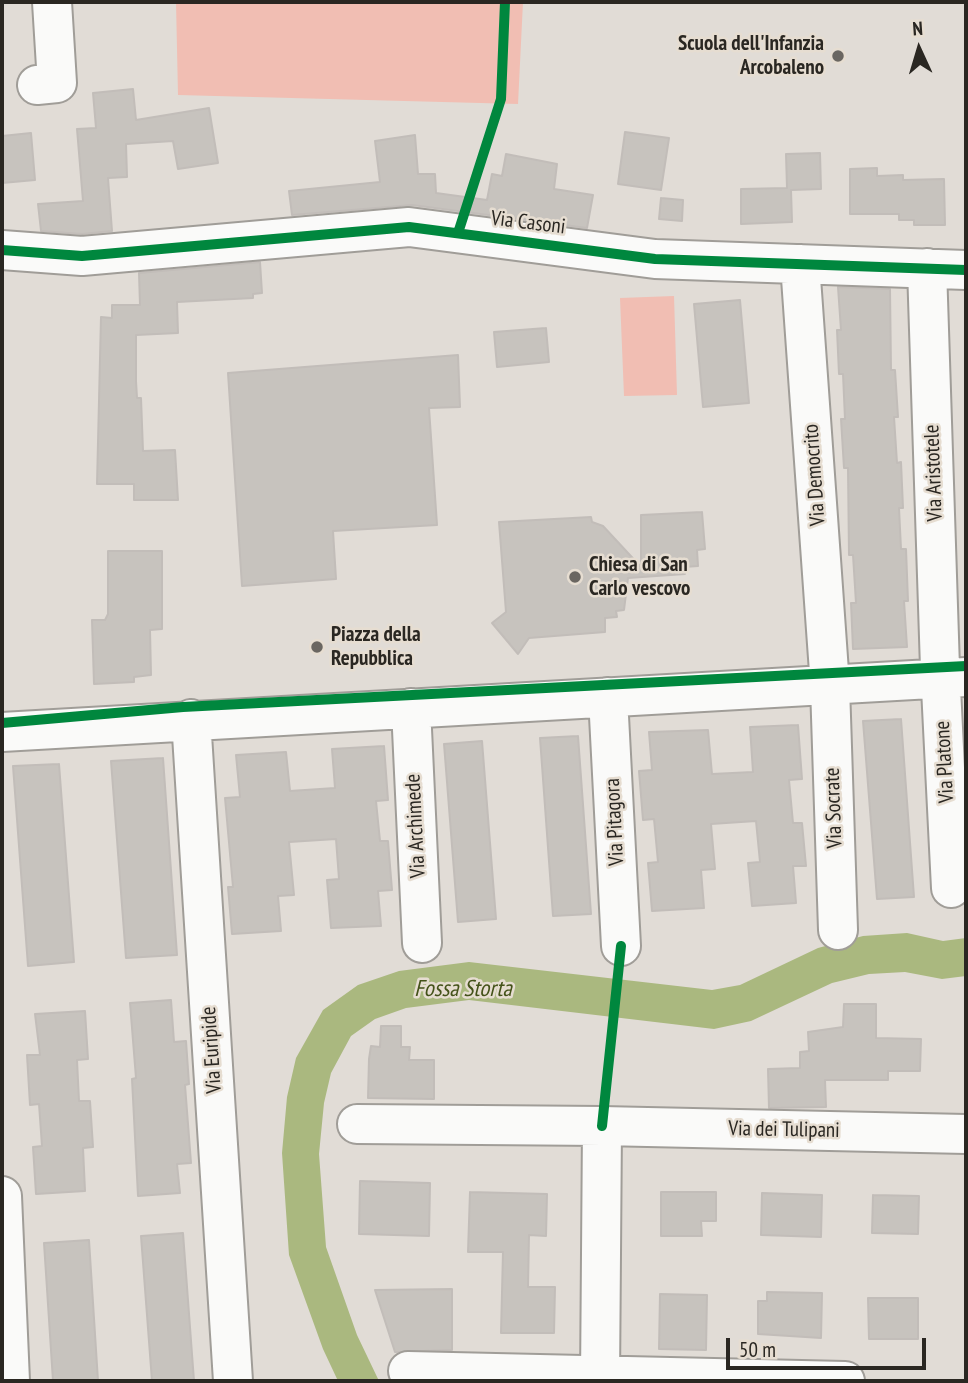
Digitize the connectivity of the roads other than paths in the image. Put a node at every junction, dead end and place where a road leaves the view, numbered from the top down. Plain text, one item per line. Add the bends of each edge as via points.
1 (52, 2) edge
2 (37, 85) dead end
3 (2, 250) edge
4 (800, 264) junction
5 (927, 268) junction
6 (966, 270) edge
7 (953, 678) edge
8 (830, 686) junction
9 (608, 697) junction
10 (411, 708) junction
11 (191, 719) junction
12 (2, 732) edge
13 (951, 888) dead end
14 (838, 930) dead end
15 (422, 943) dead end
16 (621, 946) dead end
17 (357, 1125) dead end
18 (602, 1126) junction
19 (966, 1134) edge
20 (2, 1196) edge
21 (408, 1371) dead end
22 (600, 1378) edge
23 (10, 1381) edge
24 (233, 1381) edge
25 (845, 1381) edge

1 - 2 street via 57,83
3 - 4 street, Via Casoni via 82,256 409,227 655,259
4 - 5 street, Via Casoni
4 - 8 street, Via Democrito
5 - 6 street, Via Casoni
5 - 7 street, Via Aristotele
7 - 8 street
7 - 13 street, Via Platone
8 - 9 street
8 - 14 street, Via Socrate
9 - 10 street
9 - 16 street, Via Pitagora
10 - 11 street
10 - 15 street, Via Archimede
11 - 12 street
11 - 24 street, Via Euripide
17 - 18 street, Via dei Tulipani
18 - 19 street, Via dei Tulipani
18 - 22 street
20 - 23 street
21 - 22 street
22 - 25 street

